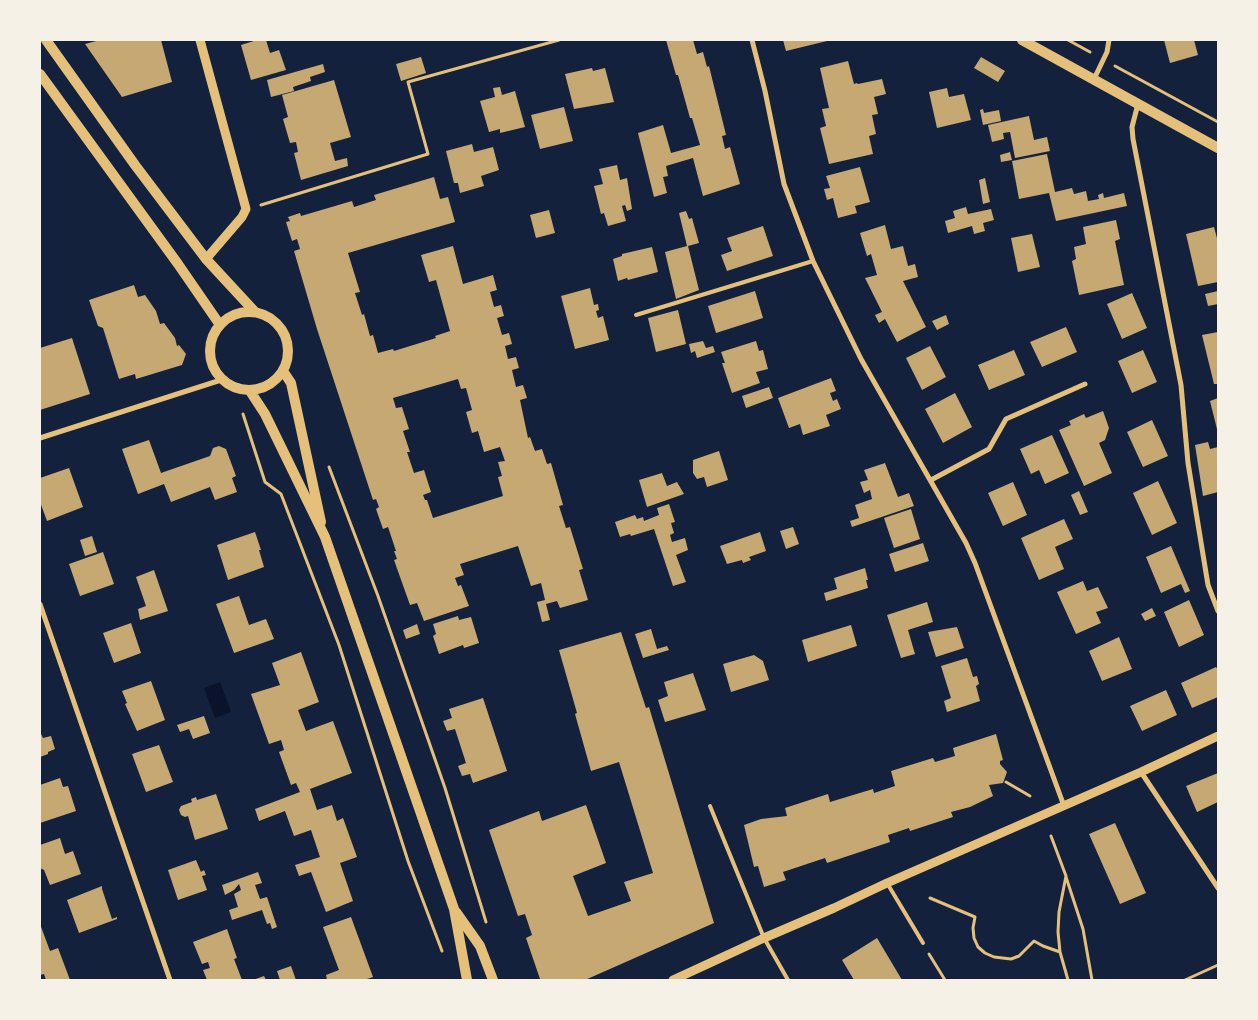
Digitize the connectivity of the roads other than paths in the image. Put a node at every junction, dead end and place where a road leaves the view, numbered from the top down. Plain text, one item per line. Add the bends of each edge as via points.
1 (46, 40) edge
2 (200, 40) edge
3 (752, 40) edge
4 (1022, 40) edge
5 (1109, 40) edge
6 (40, 74) edge
7 (1094, 79) junction
8 (1138, 103) junction
9 (1218, 148) edge
10 (206, 259) junction
11 (812, 261) junction
12 (255, 312) junction
13 (636, 315) dead end
14 (220, 324) junction
15 (283, 371) junction
16 (221, 380) junction
17 (1085, 384) dead end
18 (250, 391) junction
19 (40, 438) edge
20 (930, 480) junction
21 (325, 538) junction
22 (40, 604) edge
23 (1218, 611) edge
24 (1218, 736) edge
25 (1141, 772) junction
26 (710, 806) dead end
27 (1064, 806) junction
28 (887, 884) junction
29 (1218, 888) edge
30 (454, 909) junction
31 (764, 938) junction
32 (922, 943) road end
33 (170, 980) edge
34 (467, 980) edge
35 (493, 980) edge
36 (673, 980) edge
37 (788, 980) edge

1 - 10 main road
2 - 10 street via 246,209
3 - 11 street via 784,184
4 - 7 main road
5 - 7 street
6 - 14 main road
7 - 8 main road
8 - 9 main road
8 - 23 street via 1132,127 1133,139 1181,385 1188,462 1208,585
10 - 12 main road
11 - 13 lane
11 - 20 street via 861,359
12 - 14 main road via 241,312
12 - 15 main road via 278,324 286,338 289,351
14 - 16 main road via 212,336 209,350
15 - 18 main road via 275,382
15 - 21 main road via 291,383
16 - 18 main road
16 - 19 street
17 - 20 street via 1006,419 989,449
18 - 21 main road via 266,414
20 - 27 street via 979,570
21 - 30 main road
22 - 33 street
24 - 25 street
25 - 27 street
25 - 29 street
26 - 31 lane
27 - 28 street
28 - 31 street
28 - 32 lane
30 - 34 main road
30 - 35 main road via 480,946
31 - 36 street
31 - 37 lane

